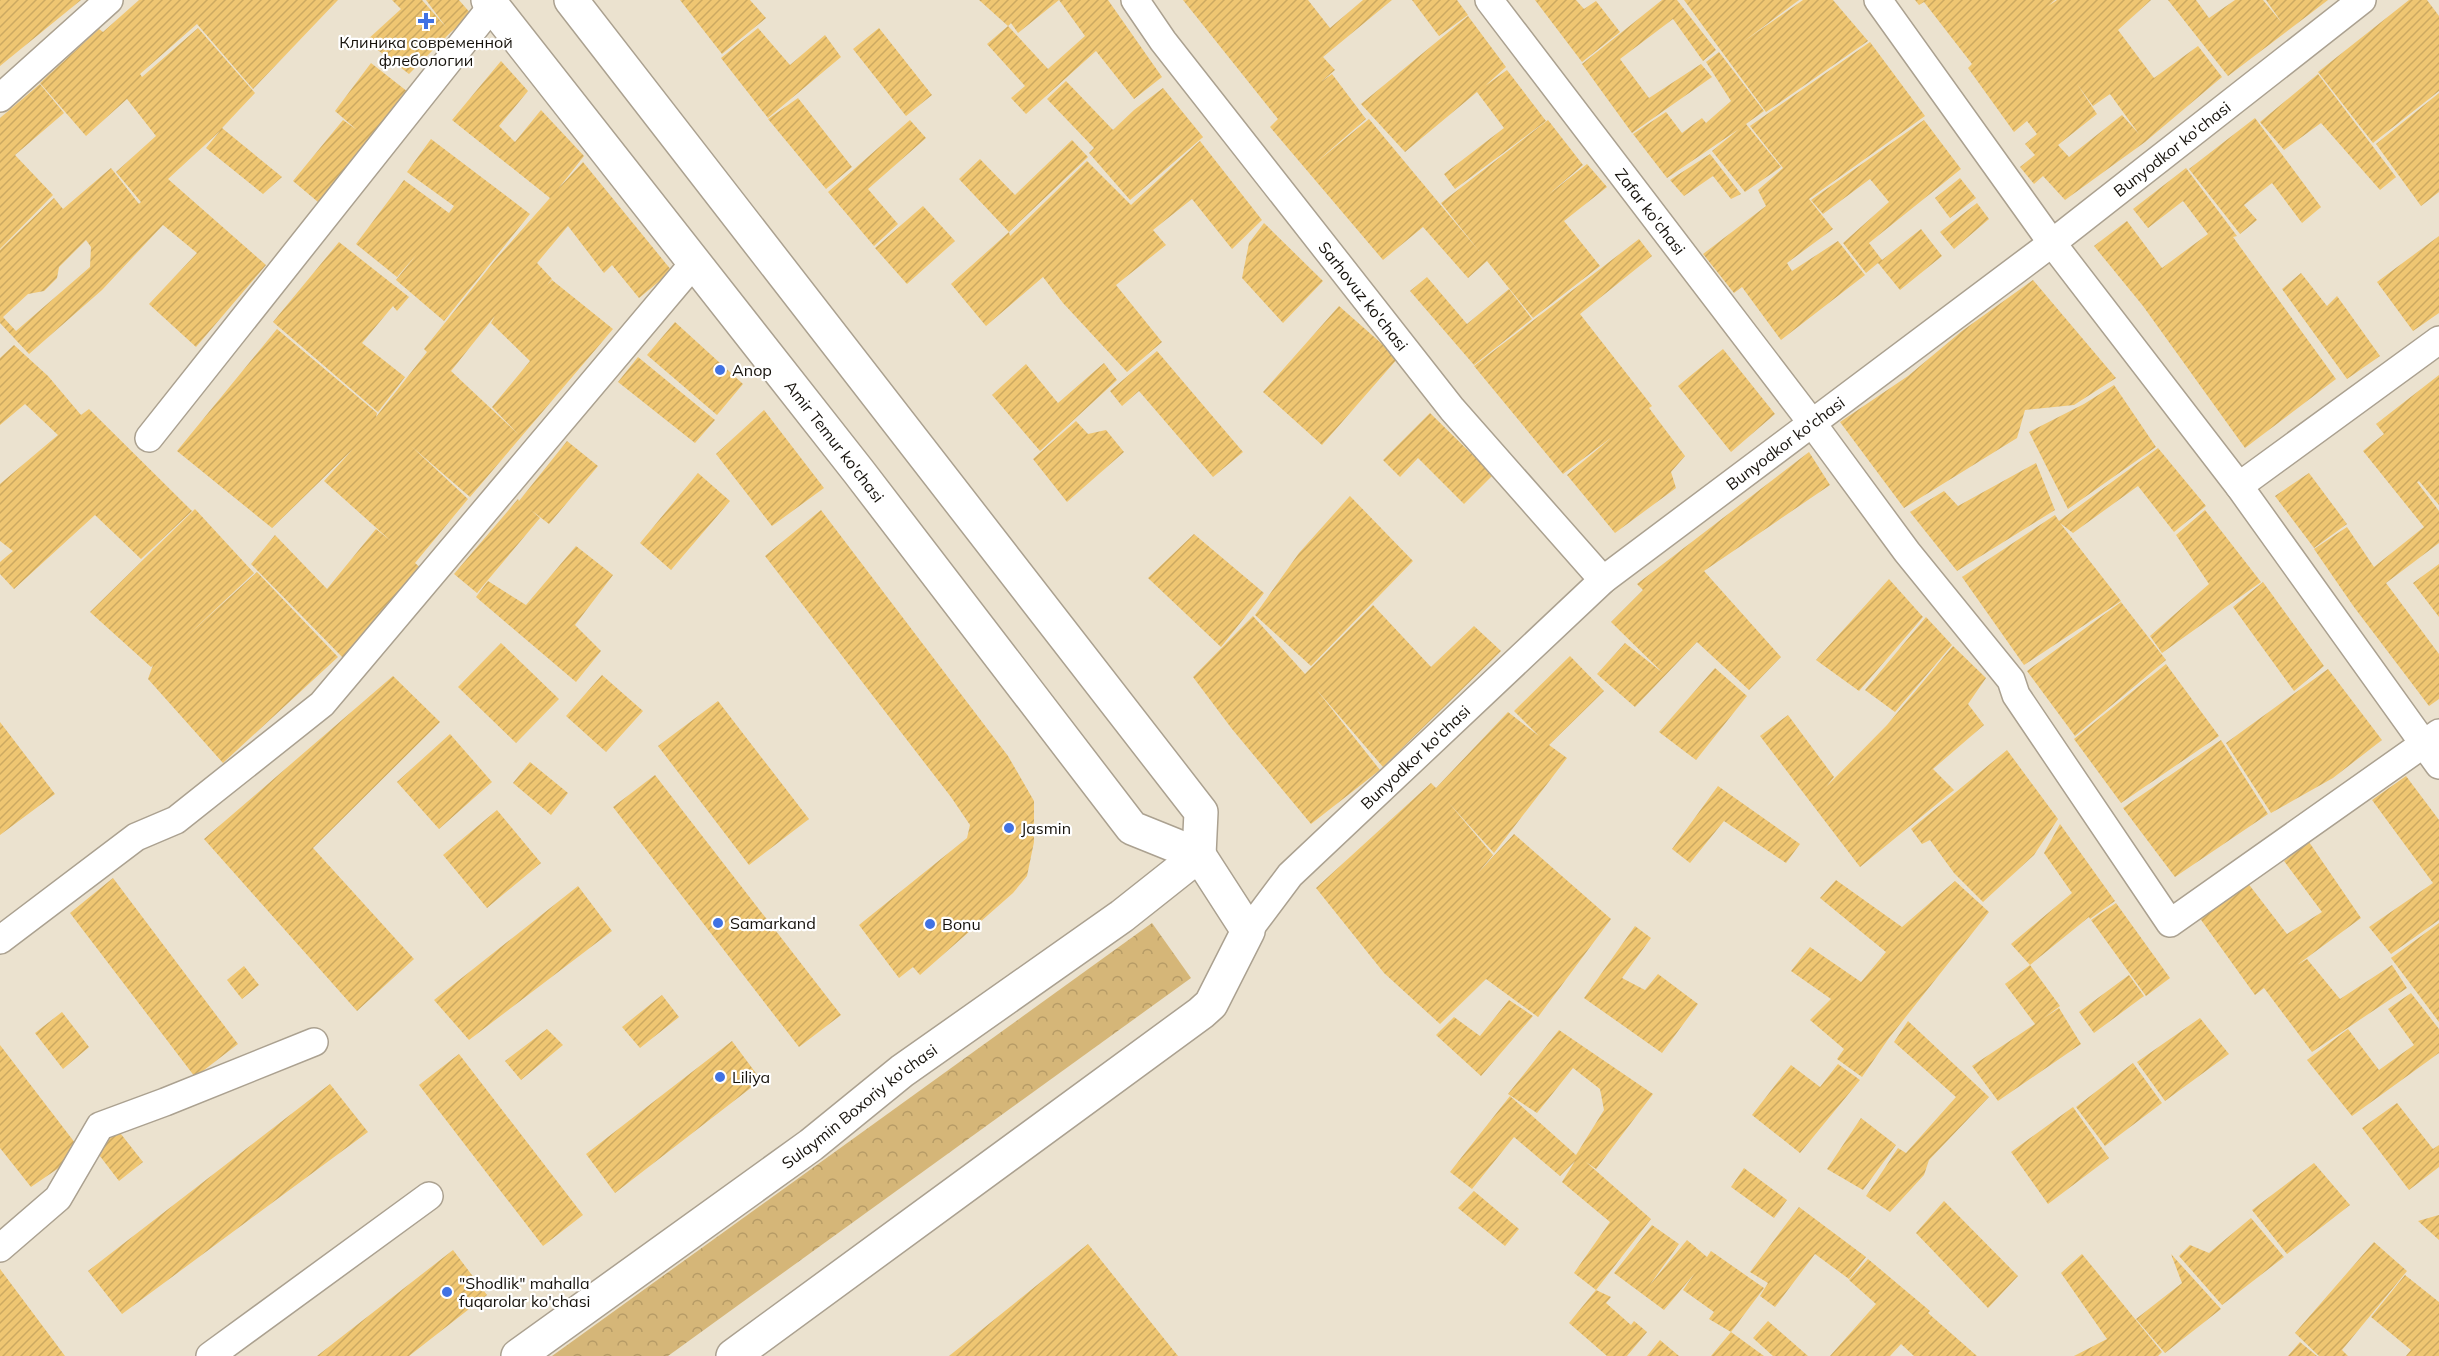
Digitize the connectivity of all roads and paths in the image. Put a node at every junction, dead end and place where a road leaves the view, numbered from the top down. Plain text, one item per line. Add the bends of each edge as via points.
1 (108, 0) edge
2 (571, 0) edge
3 (1135, 0) edge
4 (1489, 0) edge
5 (1878, 0) edge
6 (2362, 0) edge
7 (490, 3) edge
8 (0, 98) edge
9 (2052, 243) junction
10 (694, 263) junction
11 (2439, 340) edge
12 (1812, 423) junction
13 (149, 438) dead end
14 (2239, 486) junction
15 (1603, 580) junction
16 (2431, 738) edge
17 (2439, 765) edge
18 (1199, 855) junction
19 (1248, 931) junction
20 (0, 940) edge
21 (314, 1042) dead end
22 (429, 1196) dead end
23 (0, 1248) edge
24 (210, 1356) edge
25 (518, 1356) edge
26 (733, 1356) edge

1 - 8 street
2 - 18 main road via 1201,812
3 - 15 street, Sarhovuz ko'chasi via 1452,409
4 - 12 street, Zafar ko'chasi
5 - 9 street
6 - 9 street, Bunyodkor ko'chasi
7 - 10 main road, Amir Temur ko'chasi
7 - 13 street
9 - 12 street, Bunyodkor ko'chasi
9 - 14 street
10 - 18 main road, Amir Temur ko'chasi via 1132,828
10 - 20 street via 322,704 176,819 136,837
11 - 14 street
12 - 15 street, Bunyodkor ko'chasi
12 - 16 street, Zafar ko'chasi via 1907,552 2011,680 2016,695 2170,923
14 - 16 street
15 - 19 street, Bunyodkor ko'chasi via 1290,875
16 - 17 street
18 - 19 main road
18 - 25 main road, Sulaymin Boxoriy ko'chasi via 1122,916 902,1071 811,1145
19 - 26 main road via 1211,1004 1201,1013
21 - 23 street via 100,1126 58,1198
22 - 24 street

